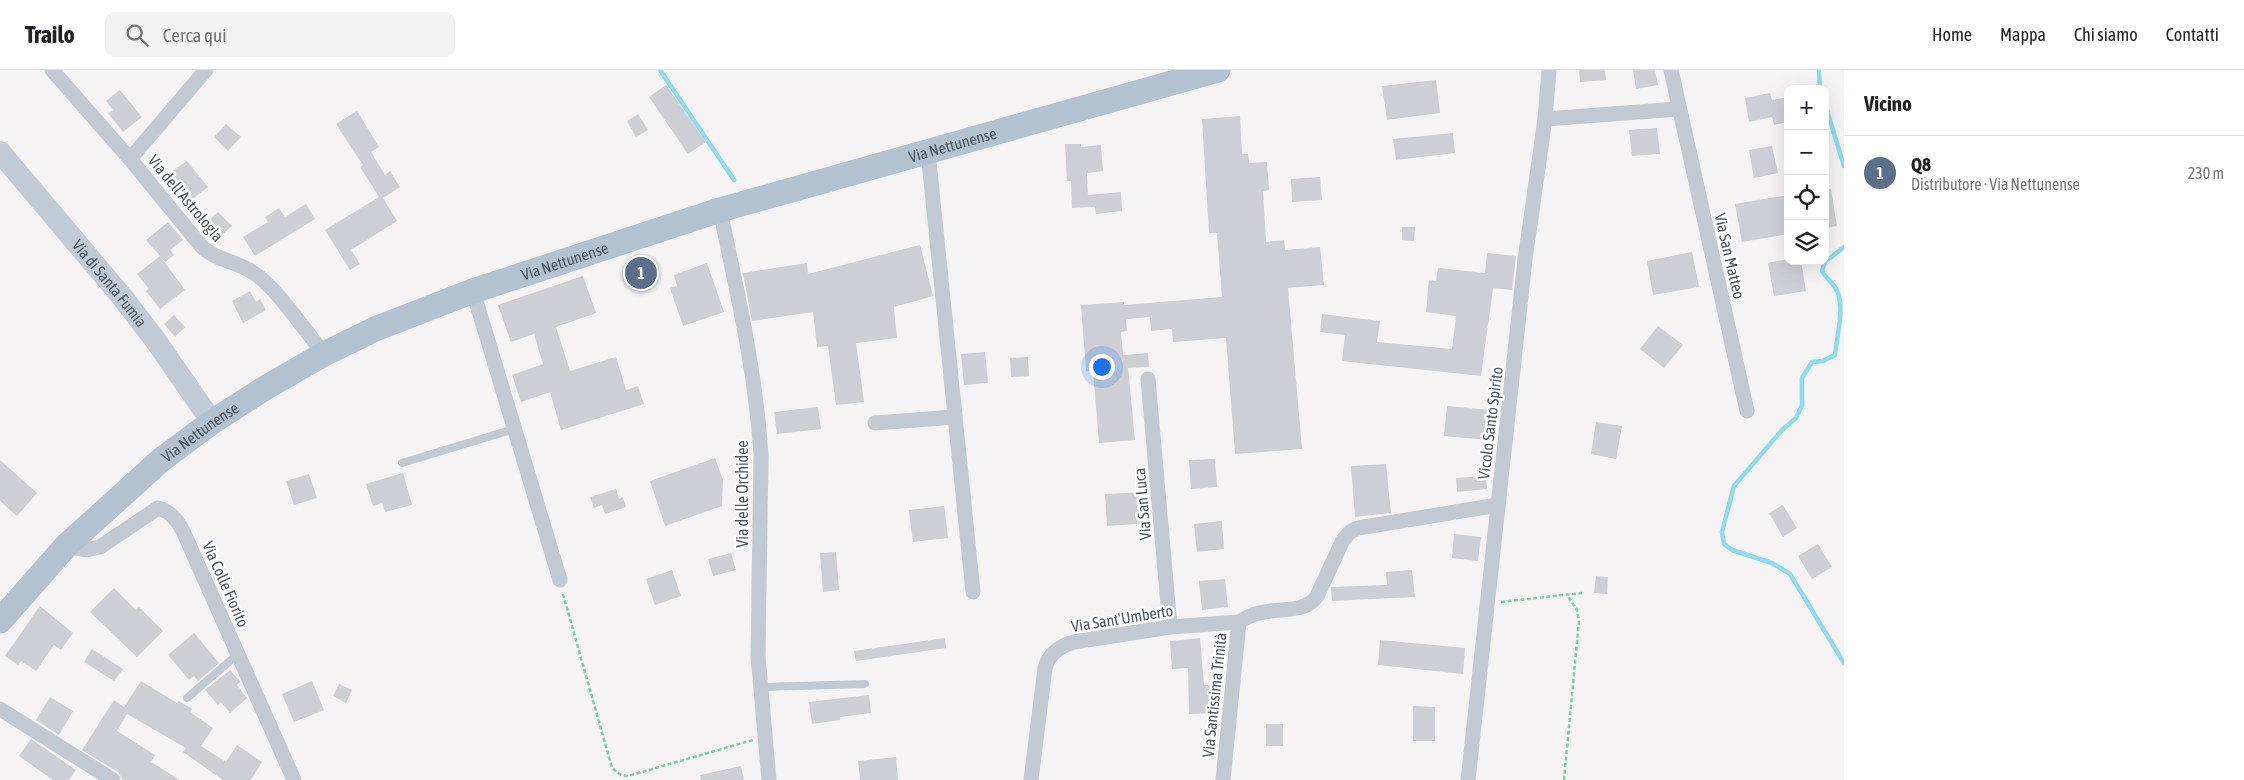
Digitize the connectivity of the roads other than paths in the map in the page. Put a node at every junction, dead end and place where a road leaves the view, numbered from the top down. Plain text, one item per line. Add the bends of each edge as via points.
1 (52, 70) edge
2 (206, 70) edge
3 (1218, 70) edge
4 (1550, 70) edge
5 (1670, 70) edge
6 (1679, 109) junction
7 (1545, 119) junction
8 (0, 152) edge
9 (928, 152) junction
10 (130, 159) junction
11 (720, 210) junction
12 (473, 291) junction
13 (324, 354) junction
14 (1148, 379) dead end
15 (1747, 411) dead end
16 (955, 417) junction
17 (212, 422) junction
18 (874, 423) dead end
19 (514, 429) junction
20 (402, 463) dead end
21 (1498, 505) junction
22 (66, 546) junction
23 (560, 580) road end
24 (973, 592) dead end
25 (0, 621) edge
26 (1239, 622) junction
27 (1170, 627) junction
28 (238, 654) junction
29 (865, 684) dead end
30 (759, 687) junction
31 (187, 698) dead end
32 (0, 709) edge
33 (113, 780) edge
34 (294, 780) edge
35 (769, 780) edge
36 (1031, 780) edge
37 (1223, 780) edge
38 (1468, 780) edge

1 - 10 street, Via dell'Astrologia
2 - 10 street
3 - 9 main road, Via Nettunense
4 - 7 street, Vicolo Santo Spirito
5 - 6 street, Via San Matteo
6 - 7 street
6 - 15 street, Via San Matteo
7 - 21 street, Vicolo Santo Spirito via 1525,260
8 - 17 street, Via di Santa Fumia via 132,308
9 - 11 main road, Via Nettunense
9 - 16 street
10 - 13 street, Via dell'Astrologia via 202,247 216,258 244,267 263,280
11 - 12 main road, Via Nettunense
11 - 30 street, Via delle Orchidee via 759,421
12 - 13 main road, Via Nettunense via 375,329
12 - 19 street
13 - 17 main road, Via Nettunense
14 - 27 street, Via San Luca
16 - 18 street
16 - 24 street
17 - 22 main road, Via Nettunense via 161,460
19 - 20 lane
19 - 23 street
21 - 26 street, Via Santissima Trinità via 1358,528 1343,540 1317,596 1310,604 1302,608 1262,612
21 - 38 street, Vicolo Santo Spirito
22 - 25 main road, Via Nettunense
22 - 28 street, Via Colle Fiorito via 95,549 153,510 165,510 183,532
26 - 27 street, Via Sant'Umberto
26 - 37 street, Via Santissima Trinità
27 - 36 street, Via Sant'Umberto via 1074,642 1052,654 1045,668
28 - 31 lane
28 - 34 street, Via Colle Fiorito
29 - 30 lane
30 - 35 street, Via delle Orchidee
32 - 33 street

